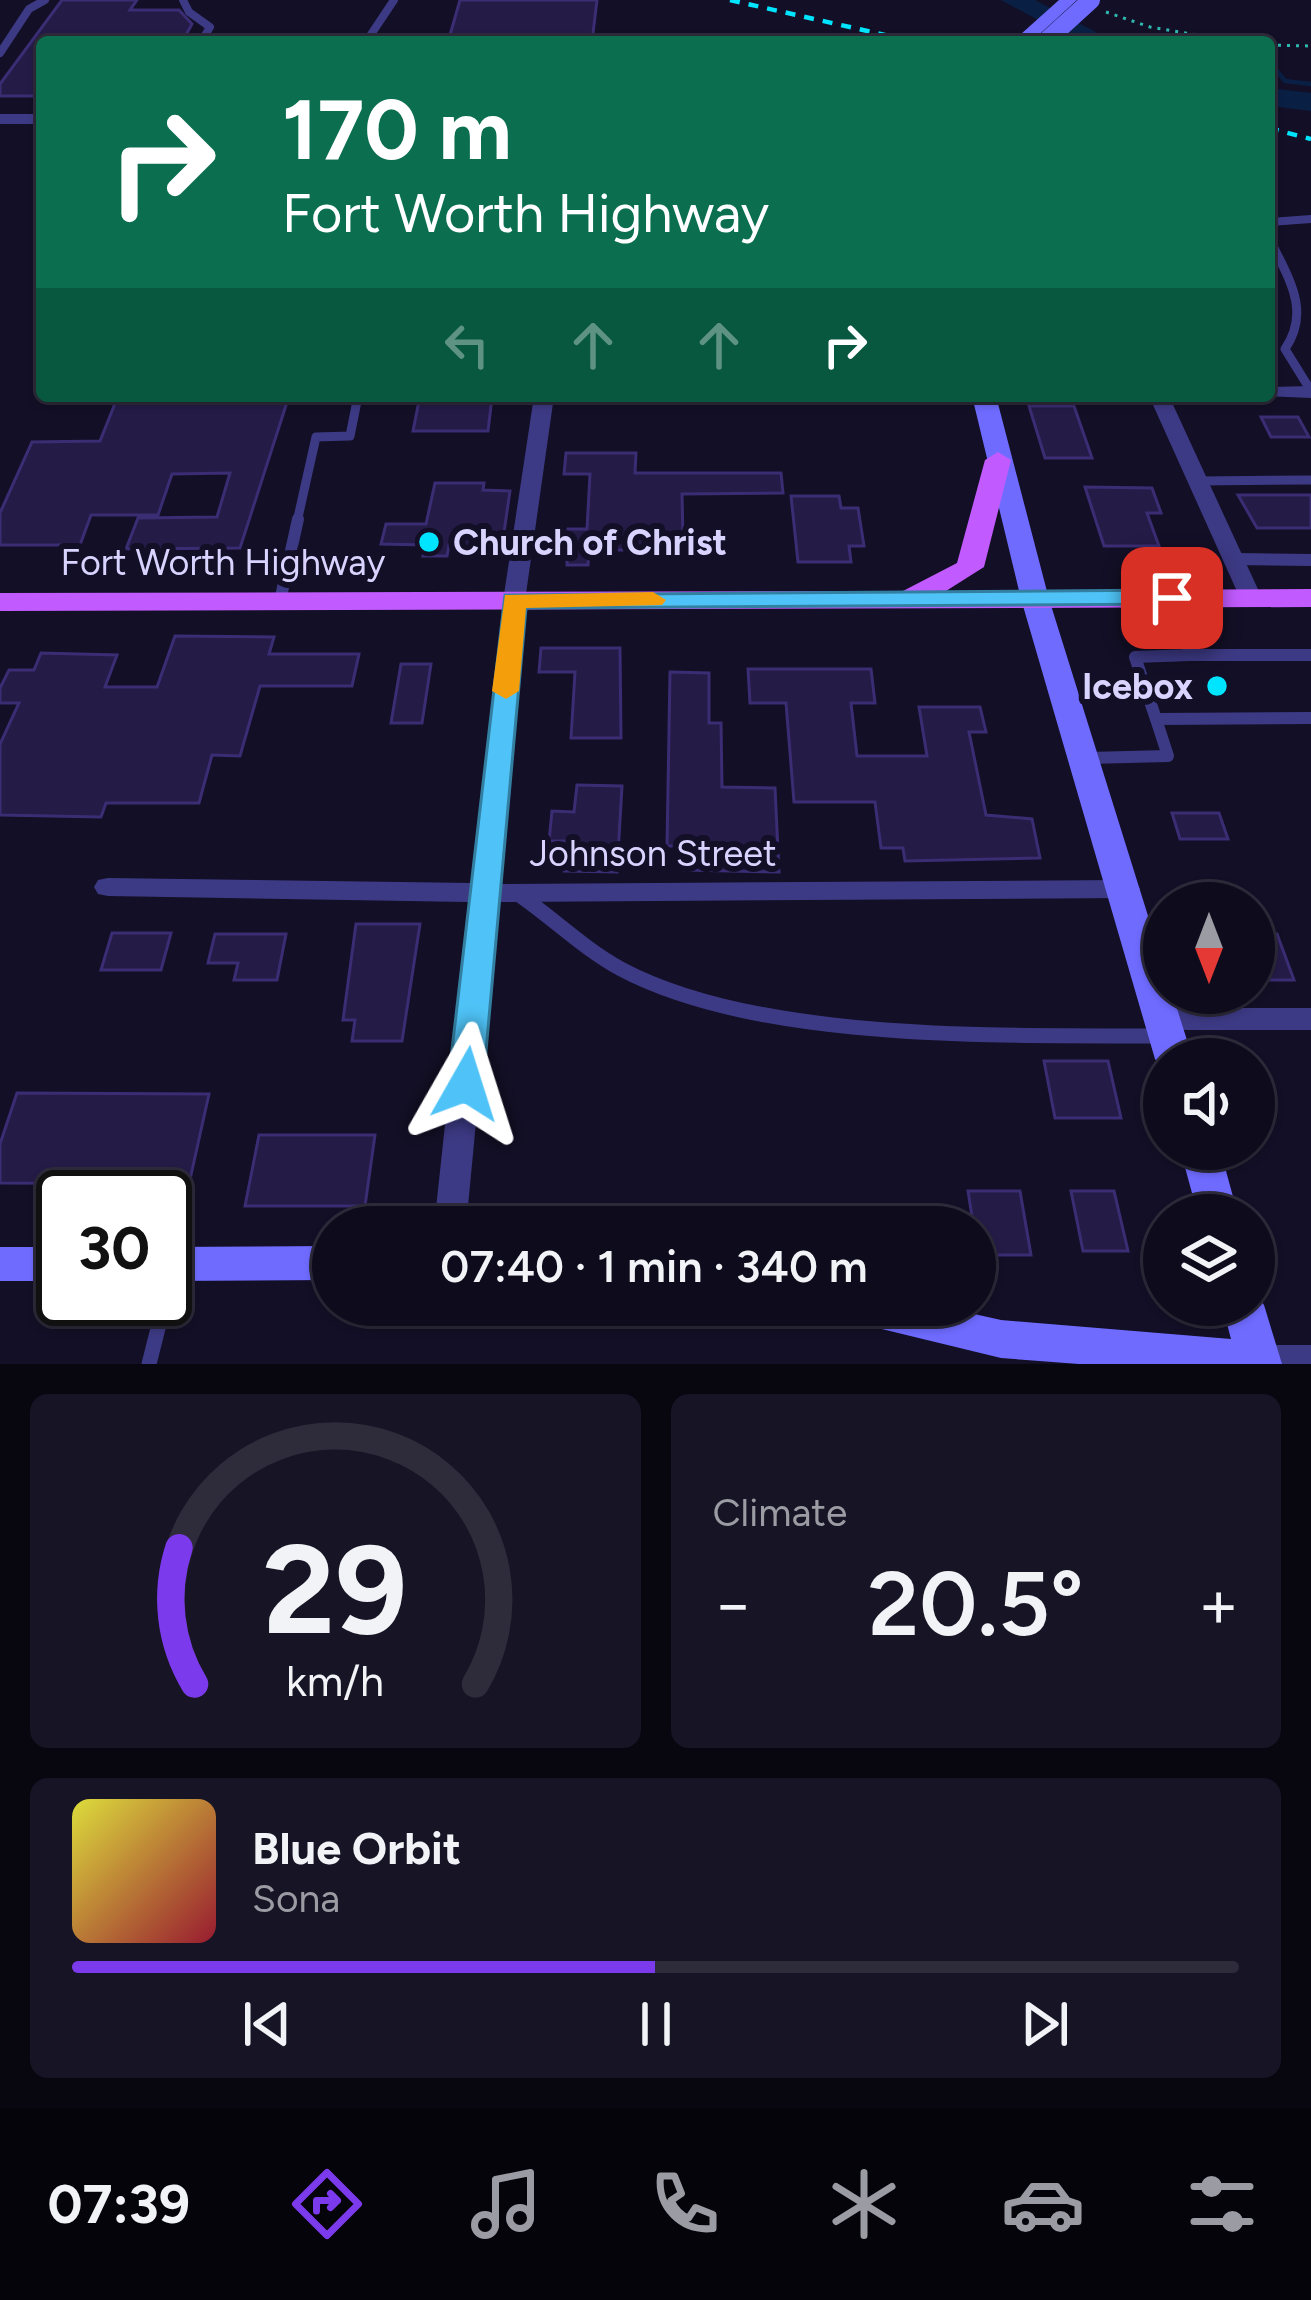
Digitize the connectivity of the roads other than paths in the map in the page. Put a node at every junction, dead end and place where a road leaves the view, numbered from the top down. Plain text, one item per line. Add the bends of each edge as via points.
1 (45, 0) edge
2 (183, 0) edge
3 (394, 0) edge
4 (1069, 0) edge
5 (1095, 5) edge
6 (205, 36) edge
7 (370, 36) edge
8 (1028, 36) edge
9 (1053, 36) edge
10 (0, 53) edge
11 (0, 119) edge
12 (36, 119) edge
13 (1311, 219) edge
14 (1275, 222) edge
15 (1275, 250) edge
16 (1311, 392) edge
17 (1275, 393) edge
18 (357, 402) edge
19 (543, 402) edge
20 (986, 402) edge
21 (1162, 402) edge
22 (998, 460) junction
23 (1311, 480) edge
24 (1199, 481) junction
25 (1236, 559) junction
26 (1311, 560) edge
27 (1035, 598) junction
28 (1172, 598) junction
29 (1251, 598) junction
30 (1311, 598) edge
31 (907, 599) junction
32 (280, 601) junction
33 (514, 601) junction
34 (0, 602) edge
35 (1190, 655) junction
36 (1311, 655) edge
37 (1156, 718) junction
38 (1311, 718) edge
39 (1084, 758) junction
40 (108, 887) dead end
41 (1126, 889) junction
42 (486, 893) junction
43 (517, 893) junction
44 (1311, 1019) edge
45 (1168, 1038) edge
46 (452, 1206) edge
47 (312, 1263) edge
48 (0, 1264) edge
49 (36, 1264) edge
50 (192, 1264) edge
51 (157, 1326) edge
52 (922, 1326) edge
53 (1249, 1326) edge
54 (1003, 1352) edge
55 (1311, 1360) edge
56 (1259, 1362) edge
57 (149, 1364) edge

1 - 10 lane via 29,9
2 - 6 lane via 210,27
3 - 7 lane
4 - 8 street
5 - 9 street, bridge
11 - 12 street
13 - 14 lane
15 - 16 lane via 1306,314 1285,349
16 - 17 street
18 - 32 lane via 350,436 316,437
19 - 33 street
20 - 22 street
21 - 24 street
22 - 27 street
22 - 31 main road via 970,567
23 - 24 lane
24 - 25 street
25 - 26 lane
25 - 29 street
27 - 28 main road, Fort Worth Highway
27 - 31 main road, Fort Worth Highway
27 - 39 street
28 - 29 main road, Fort Worth Highway
28 - 35 lane
29 - 30 main road, Fort Worth Highway
31 - 33 main road, Fort Worth Highway
32 - 33 main road, Fort Worth Highway
32 - 34 main road, Fort Worth Highway
33 - 42 street
35 - 36 lane
35 - 37 lane via 1135,657
37 - 38 lane
37 - 39 lane via 1168,756
39 - 41 street
40 - 42 street, Johnson Street
41 - 43 street, Johnson Street
41 - 45 street
42 - 43 street, Johnson Street
42 - 46 street
43 - 45 lane via 633,975 716,1003 918,1029
44 - 45 street
47 - 50 street
48 - 49 street
51 - 57 lane
52 - 54 street
53 - 56 street
54 - 56 street
55 - 56 street

